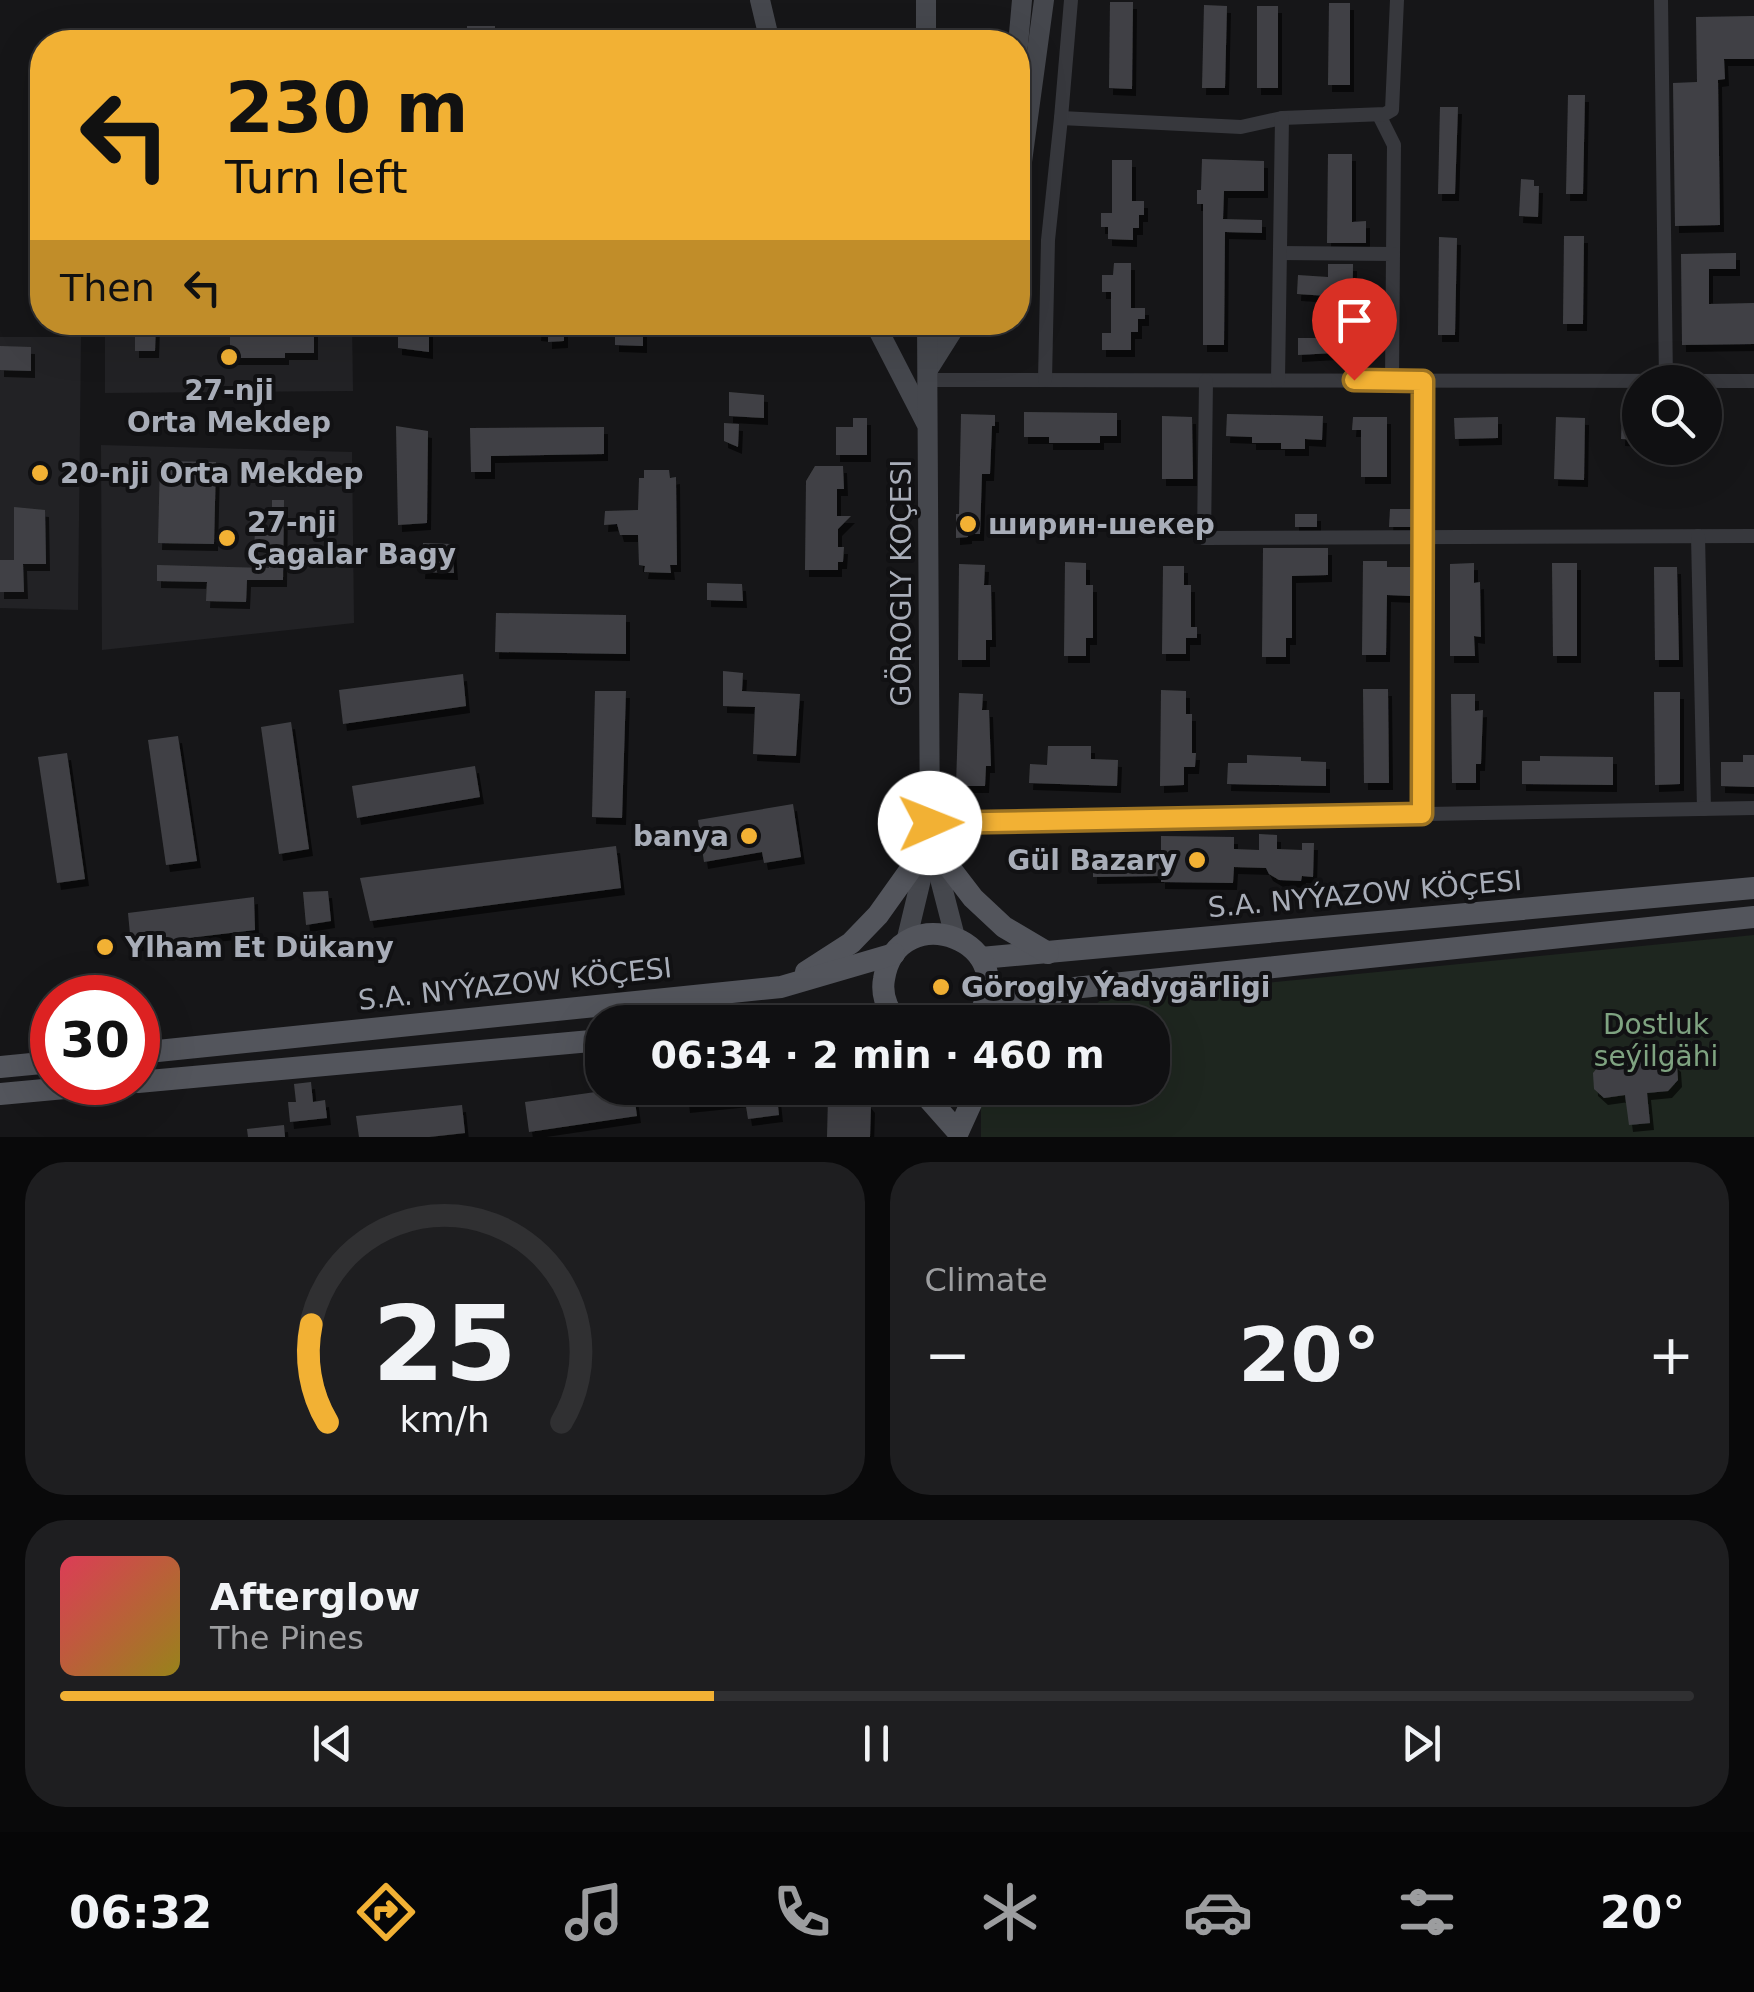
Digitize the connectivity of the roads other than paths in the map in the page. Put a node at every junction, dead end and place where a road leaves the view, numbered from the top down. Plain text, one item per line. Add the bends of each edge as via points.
1 (760, 0) edge
2 (926, 0) edge
3 (1022, 0) edge
4 (1044, 0) edge
5 (1070, 0) edge
6 (1397, 0) edge
7 (1661, 0) edge
8 (767, 30) edge
9 (926, 30) edge
10 (1019, 30) edge
11 (1030, 103) edge
12 (1379, 115) junction
13 (1061, 118) junction
14 (1282, 118) junction
15 (1280, 254) junction
16 (1393, 254) junction
17 (881, 335) edge
18 (927, 335) edge
19 (951, 335) edge
20 (1666, 365) edge
21 (928, 375) junction
22 (1045, 380) junction
23 (1206, 380) junction
24 (1278, 380) junction
25 (1392, 381) junction
26 (1423, 381) junction
27 (1622, 381) edge
28 (1722, 381) edge
29 (1754, 381) edge
30 (928, 425) junction
31 (1698, 536) junction
32 (1754, 536) edge
33 (1422, 538) junction
34 (1754, 808) edge
35 (1704, 810) junction
36 (1422, 814) junction
37 (930, 832) junction
38 (1754, 888) edge
39 (1754, 917) edge
40 (955, 937) junction
41 (900, 948) junction
42 (1048, 953) junction
43 (981, 958) junction
44 (781, 987) junction
45 (1058, 989) junction
46 (988, 997) junction
47 (886, 1005) edge
48 (986, 1005) edge
49 (1044, 1005) edge
50 (585, 1042) edge
51 (160, 1051) edge
52 (30, 1064) edge
53 (0, 1067) edge
54 (160, 1080) edge
55 (30, 1091) edge
56 (0, 1094) edge
57 (934, 1105) edge
58 (944, 1105) edge
59 (962, 1105) edge
60 (971, 1105) edge
61 (958, 1134) edge

1 - 8 street
2 - 9 street
3 - 10 street
4 - 11 street
5 - 13 street
6 - 12 street via 1392,110
7 - 20 street
12 - 14 street
12 - 16 street via 1394,145
13 - 14 street via 1240,127
13 - 22 street via 1048,240
14 - 15 street
15 - 16 street
15 - 24 street
16 - 25 street
17 - 30 street
18 - 21 street, GÖROGLY KOÇESI
19 - 21 street
21 - 22 street
21 - 30 street, GÖROGLY KOÇESI
22 - 23 street
23 - 24 street
23 - 33 street via 1204,538
24 - 25 street
25 - 26 street
26 - 27 street
26 - 33 street
28 - 29 street
30 - 37 street, GÖROGLY KOÇESI
31 - 32 street
31 - 33 street
31 - 35 street
33 - 36 street
34 - 35 street
35 - 36 street
36 - 37 street
37 - 40 street
37 - 41 street
37 - 42 main road via 973,898 1004,928
37 - 44 main road via 852,944
38 - 42 main road, S.A. NYÝAZOW KÖÇESI
39 - 45 main road
40 - 41 main road, S.A. NYÝAZOW KÖÇESI via 921,935
40 - 43 main road
41 - 44 main road, S.A. NYÝAZOW KÖÇESI
41 - 47 main road via 886,970
42 - 43 main road, S.A. NYÝAZOW KÖÇESI
43 - 46 main road
44 - 51 main road, S.A. NYÝAZOW KÖÇESI
45 - 46 main road
45 - 49 main road
46 - 48 main road
50 - 54 main road
52 - 53 main road
55 - 56 main road
57 - 61 main road
58 - 61 street
59 - 61 street
60 - 61 main road

